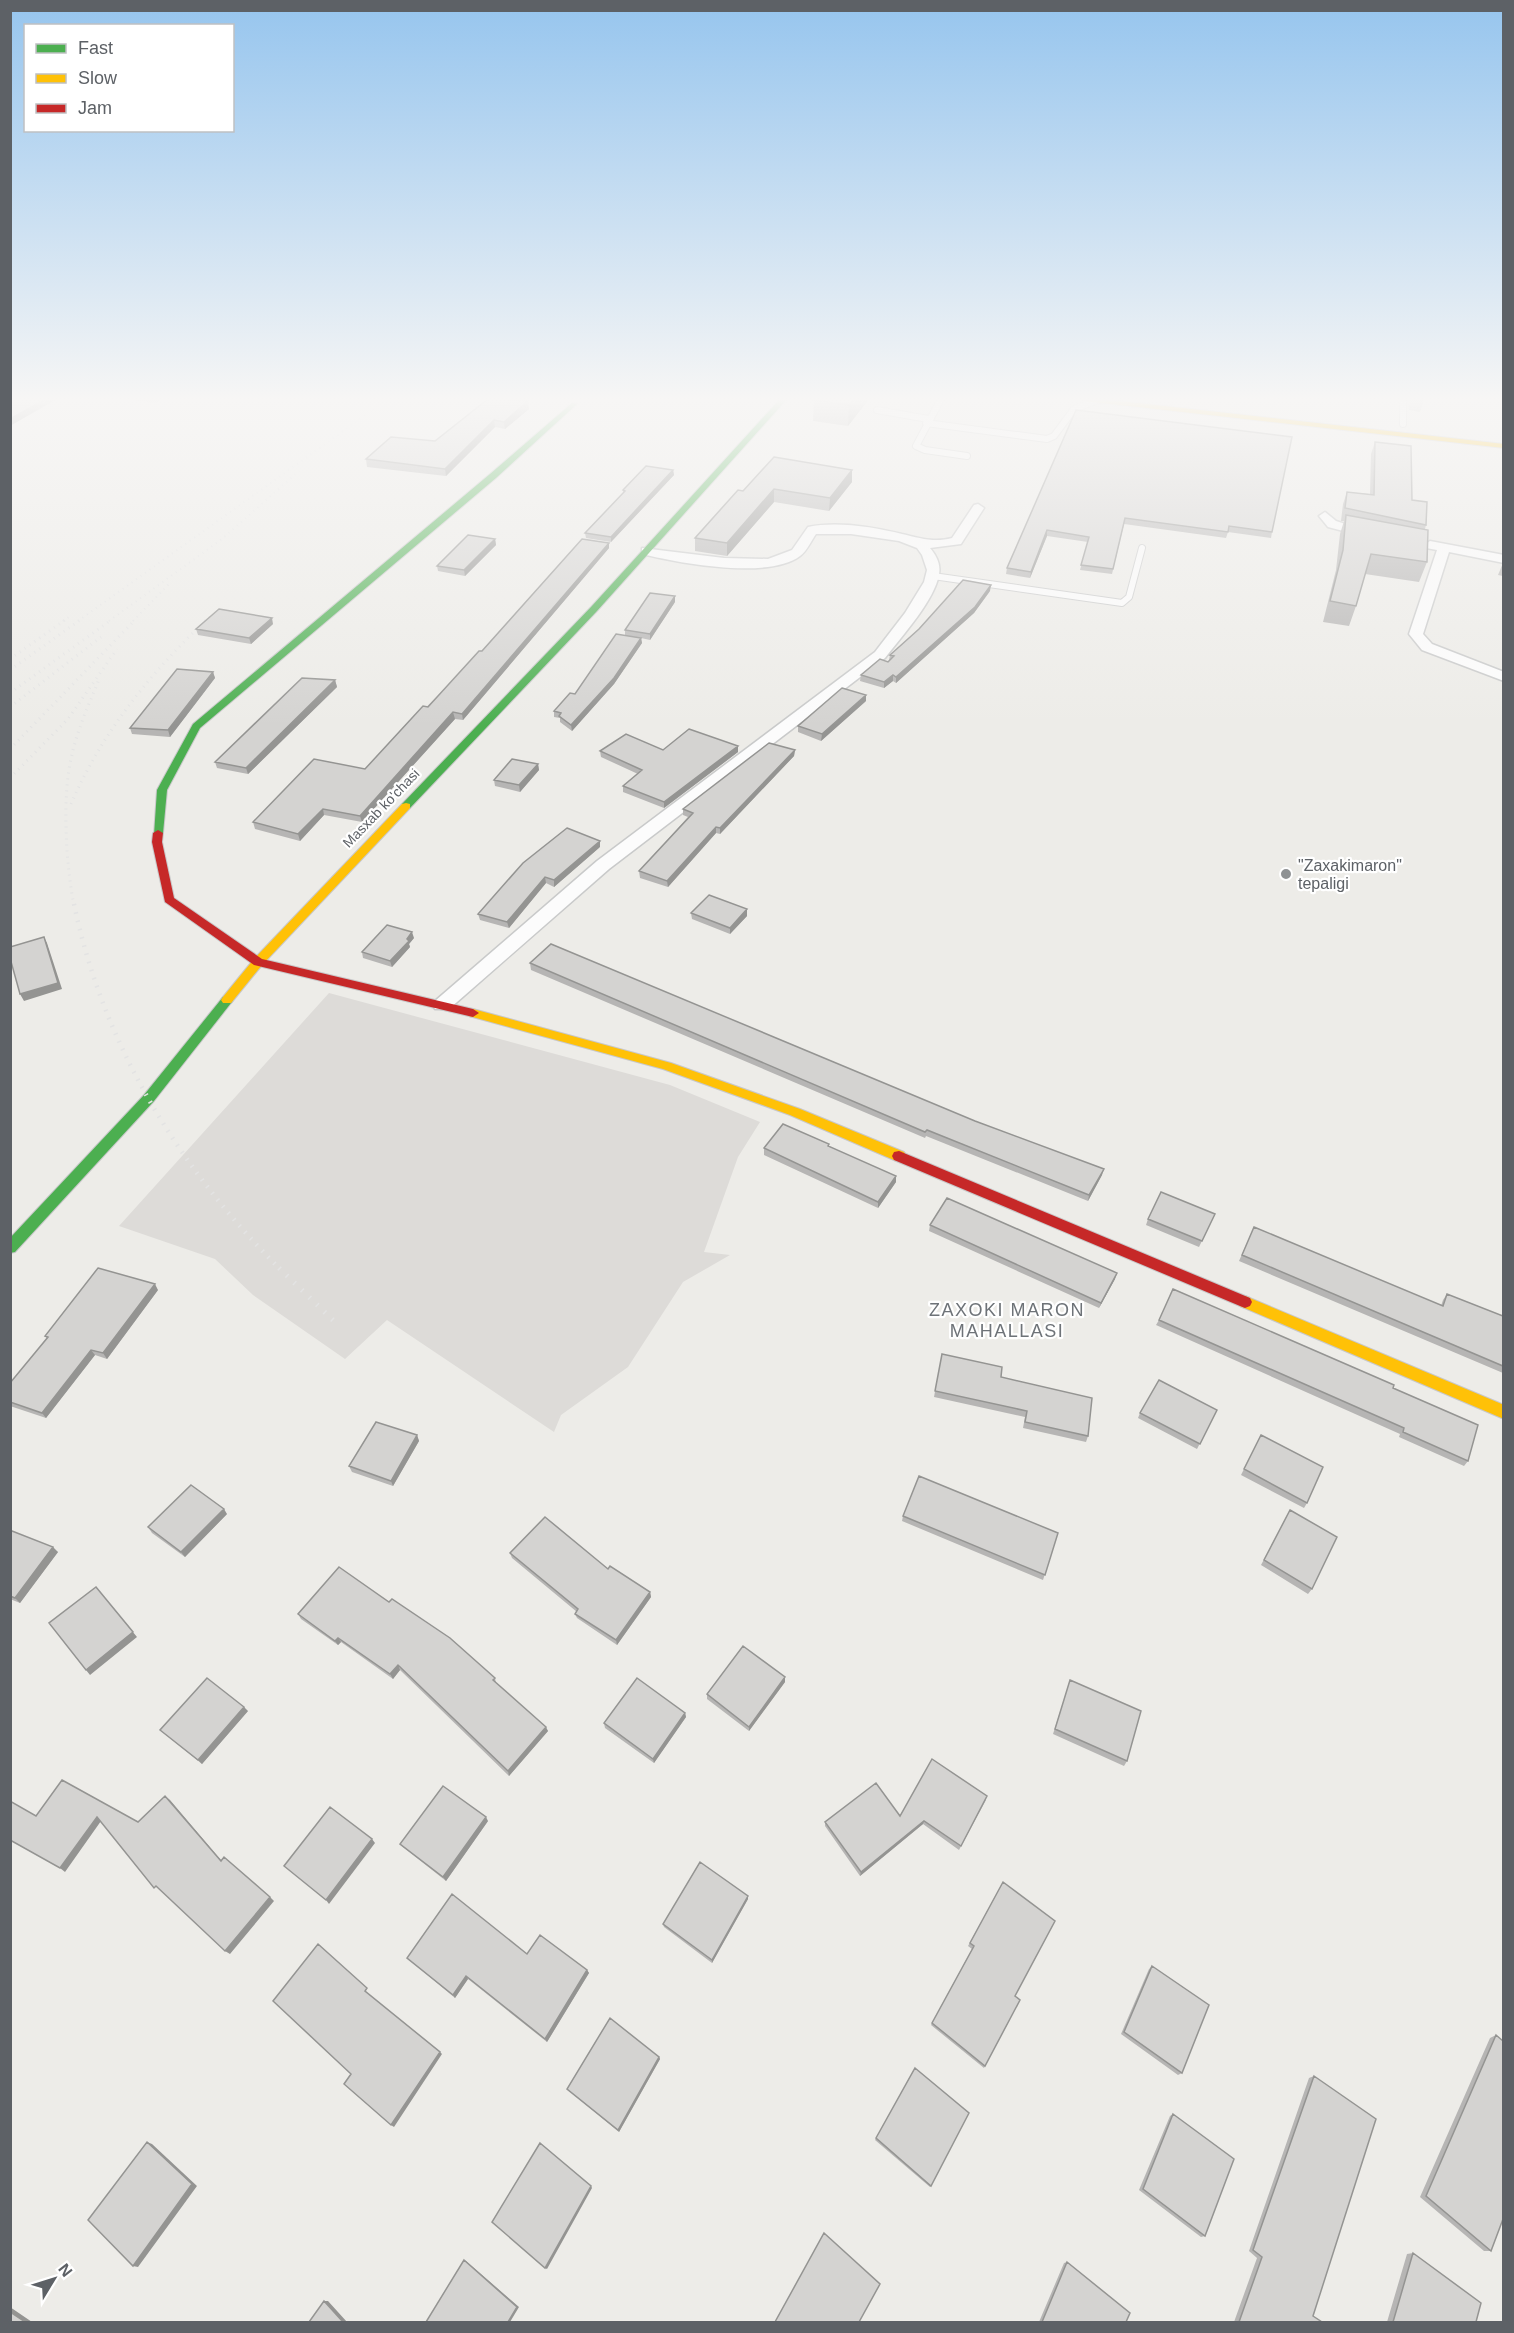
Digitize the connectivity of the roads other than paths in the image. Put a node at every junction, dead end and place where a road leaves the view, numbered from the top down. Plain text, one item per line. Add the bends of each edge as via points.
1 (455, 508) edge
2 (685, 508) edge
3 (978, 508) dead end
4 (1324, 516) dead end
5 (1380, 536) edge
6 (1412, 541) edge
7 (920, 544) junction
8 (1444, 547) junction
9 (1142, 548) dead end
10 (646, 551) junction
11 (1503, 559) edge
12 (933, 576) junction
13 (1503, 677) edge
14 (258, 962) junction
15 (442, 1005) junction
16 (10, 1248) edge
17 (1503, 1412) edge

1 - 14 main road via 196,726 162,790 157,842 169,900
2 - 10 main road, Masxab ko'chasi
3 - 7 street via 957,541
4 - 5 street via 1347,530
6 - 8 street
7 - 10 street via 831,528 812,530 795,554 783,559 723,564
7 - 12 street via 932,560
8 - 11 street
8 - 13 street via 1416,634 1427,647
9 - 12 lane via 1129,597 1122,603
10 - 14 main road, Masxab ko'chasi
12 - 15 street via 880,655 603,865
14 - 15 main road
14 - 16 main road, Masxab ko'chasi via 149,1098
15 - 17 main road via 667,1066 795,1112

